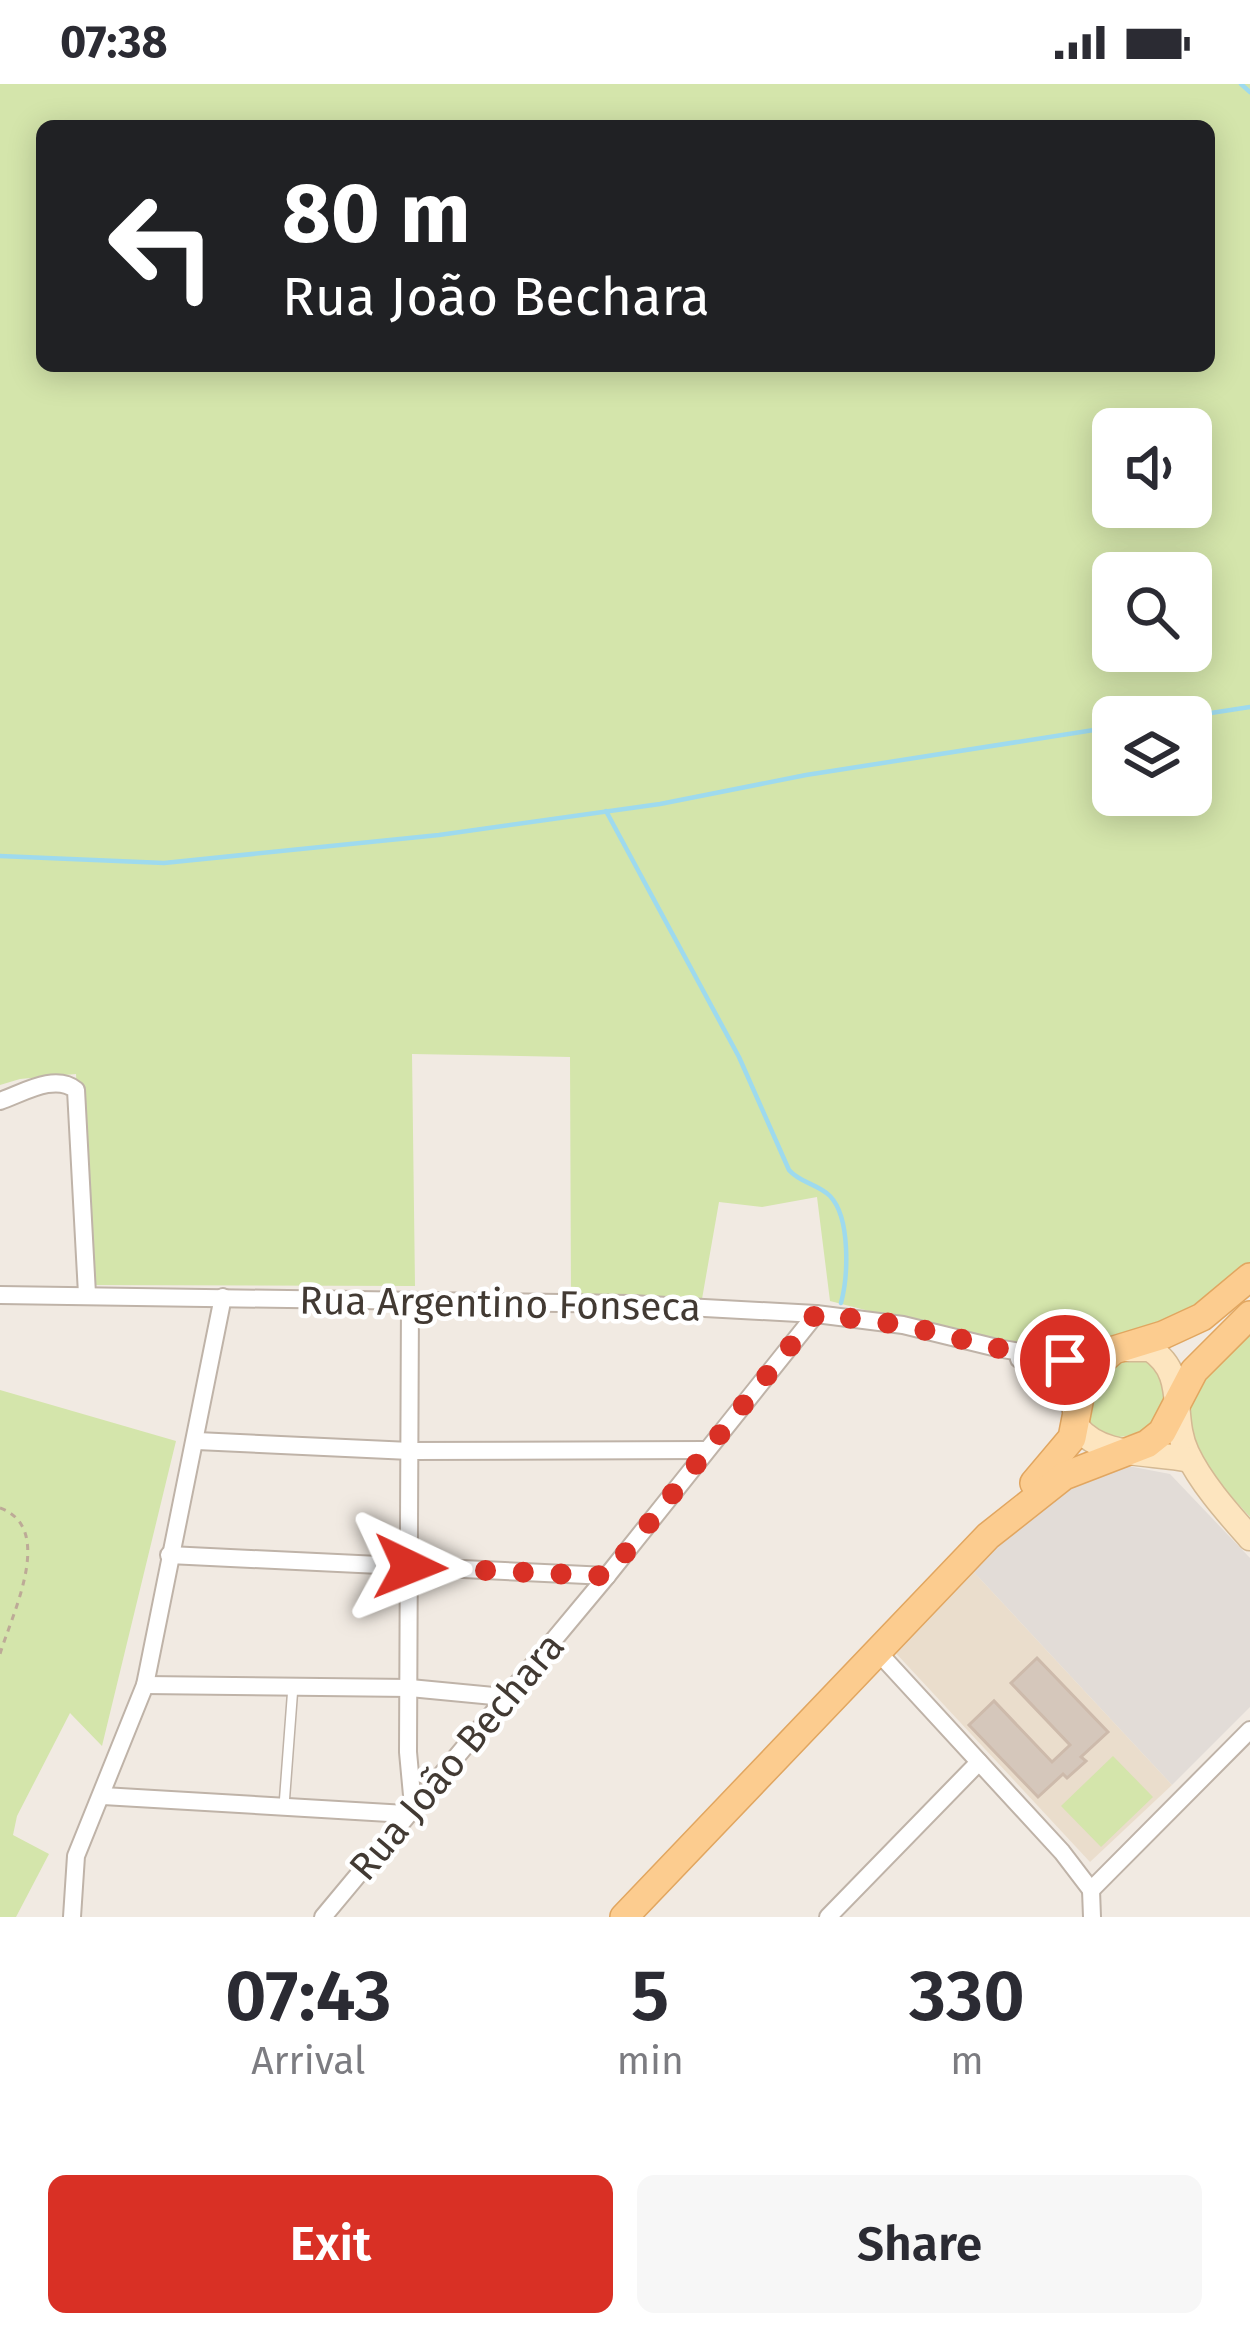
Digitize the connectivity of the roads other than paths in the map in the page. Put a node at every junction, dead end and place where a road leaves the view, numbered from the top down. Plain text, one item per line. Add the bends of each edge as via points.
1 (0, 1101) edge
2 (1250, 1277) edge
3 (87, 1294) junction
4 (0, 1295) edge
5 (223, 1297) junction
6 (410, 1300) junction
7 (816, 1314) junction
8 (1250, 1315) edge
9 (997, 1348) junction
10 (1114, 1350) junction
11 (1177, 1406) junction
12 (1077, 1427) junction
13 (197, 1441) junction
14 (705, 1450) junction
15 (410, 1451) junction
16 (1125, 1451) junction
17 (1190, 1460) junction
18 (988, 1536) junction
19 (1250, 1538) edge
20 (169, 1555) junction
21 (410, 1567) junction
22 (607, 1576) junction
23 (877, 1651) junction
24 (145, 1685) junction
25 (293, 1686) junction
26 (410, 1688) junction
27 (504, 1697) junction
28 (1250, 1730) edge
29 (980, 1762) junction
30 (103, 1796) junction
31 (284, 1808) junction
32 (409, 1810) junction
33 (1091, 1890) junction
34 (72, 1917) edge
35 (322, 1917) edge
36 (624, 1917) edge
37 (828, 1917) edge
38 (1092, 1917) edge

1 - 3 street via 55,1082 76,1090
2 - 10 main road via 1183,1328
3 - 4 street, Rua Argentino Fonseca
3 - 5 street, Rua Argentino Fonseca
5 - 6 street, Rua Argentino Fonseca
5 - 13 street
6 - 7 street, Rua Argentino Fonseca
6 - 15 street
7 - 9 street, Rua Argentino Fonseca
7 - 14 street, Rua João Bechara
8 - 11 main road via 1194,1371
9 - 10 street via 1065,1360
9 - 12 street via 1060,1385
10 - 11 street via 1157,1353 1175,1376
10 - 12 main road via 1085,1381
11 - 16 main road via 1154,1439
11 - 17 street
12 - 16 street via 1098,1445
12 - 18 main road
13 - 15 street
13 - 20 street
14 - 15 street
14 - 22 street, Rua João Bechara
15 - 21 street
16 - 17 street
16 - 18 main road via 1064,1476
17 - 19 street
18 - 23 main road
20 - 21 street
20 - 24 street
21 - 22 street
21 - 26 street
22 - 27 street, Rua João Bechara
23 - 29 street
23 - 36 main road
24 - 25 street
24 - 30 street
25 - 26 street
25 - 31 lane
26 - 27 street
26 - 32 street
27 - 32 street, Rua João Bechara
28 - 33 street
29 - 33 street
29 - 37 street
30 - 31 street
30 - 34 street via 76,1856
31 - 32 street
32 - 35 street, Rua João Bechara
33 - 38 street

